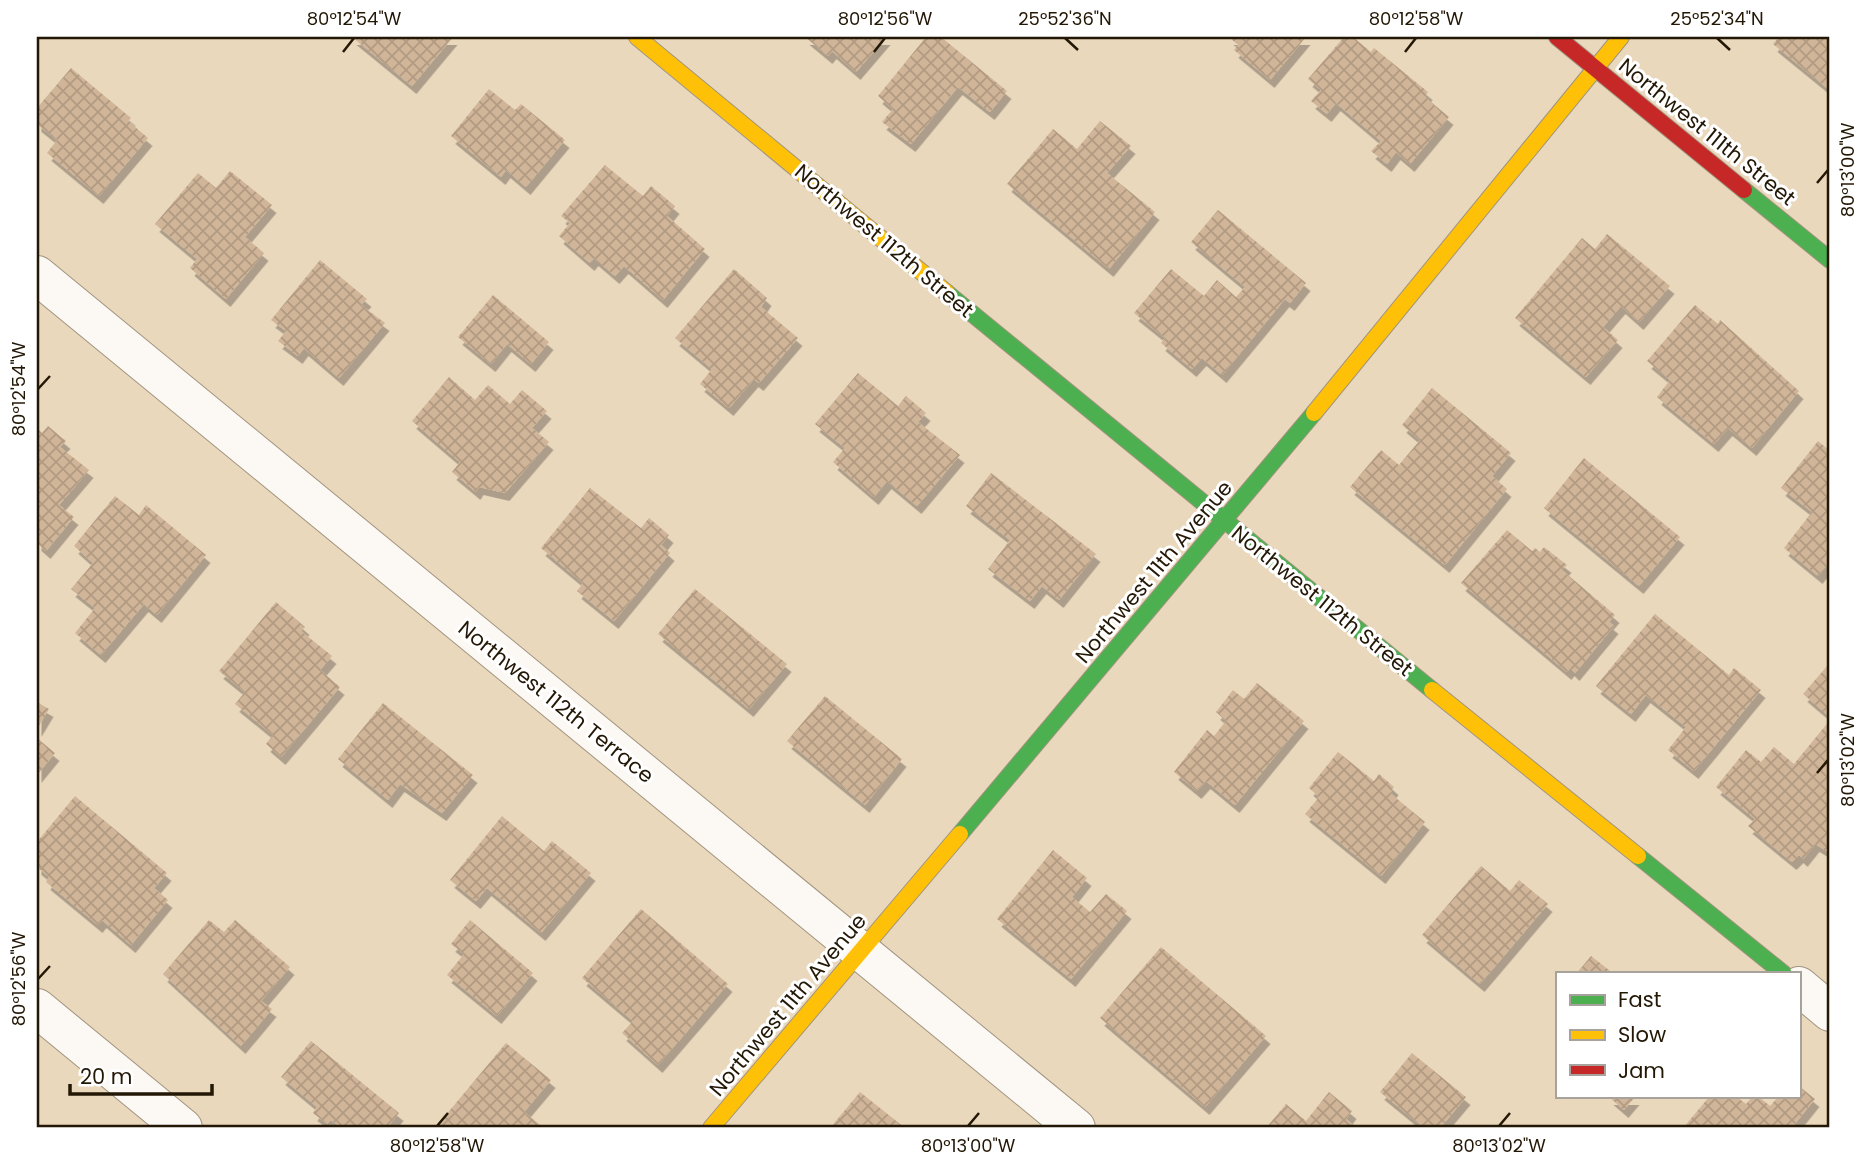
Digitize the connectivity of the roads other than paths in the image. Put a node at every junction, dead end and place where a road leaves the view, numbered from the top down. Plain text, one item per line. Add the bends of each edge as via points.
1 (637, 37) edge
2 (1557, 37) edge
3 (1621, 37) edge
4 (1595, 68) junction
5 (1830, 260) edge
6 (37, 275) edge
7 (1224, 522) junction
8 (860, 951) junction
9 (1782, 972) edge
10 (1800, 987) edge
11 (37, 1008) edge
12 (1830, 1012) edge
13 (183, 1128) edge
14 (711, 1128) edge
15 (1076, 1128) edge

1 - 7 street, Northwest 112th Street
2 - 4 street, Northwest 111th Street
3 - 4 street, Northwest 11th Avenue
4 - 5 street, Northwest 111th Street
4 - 7 street, Northwest 11th Avenue
6 - 8 street, Northwest 112th Terrace
7 - 8 street, Northwest 11th Avenue
7 - 9 street, Northwest 112th Street
8 - 14 street, Northwest 11th Avenue
8 - 15 street, Northwest 112th Terrace
10 - 12 street
11 - 13 street

